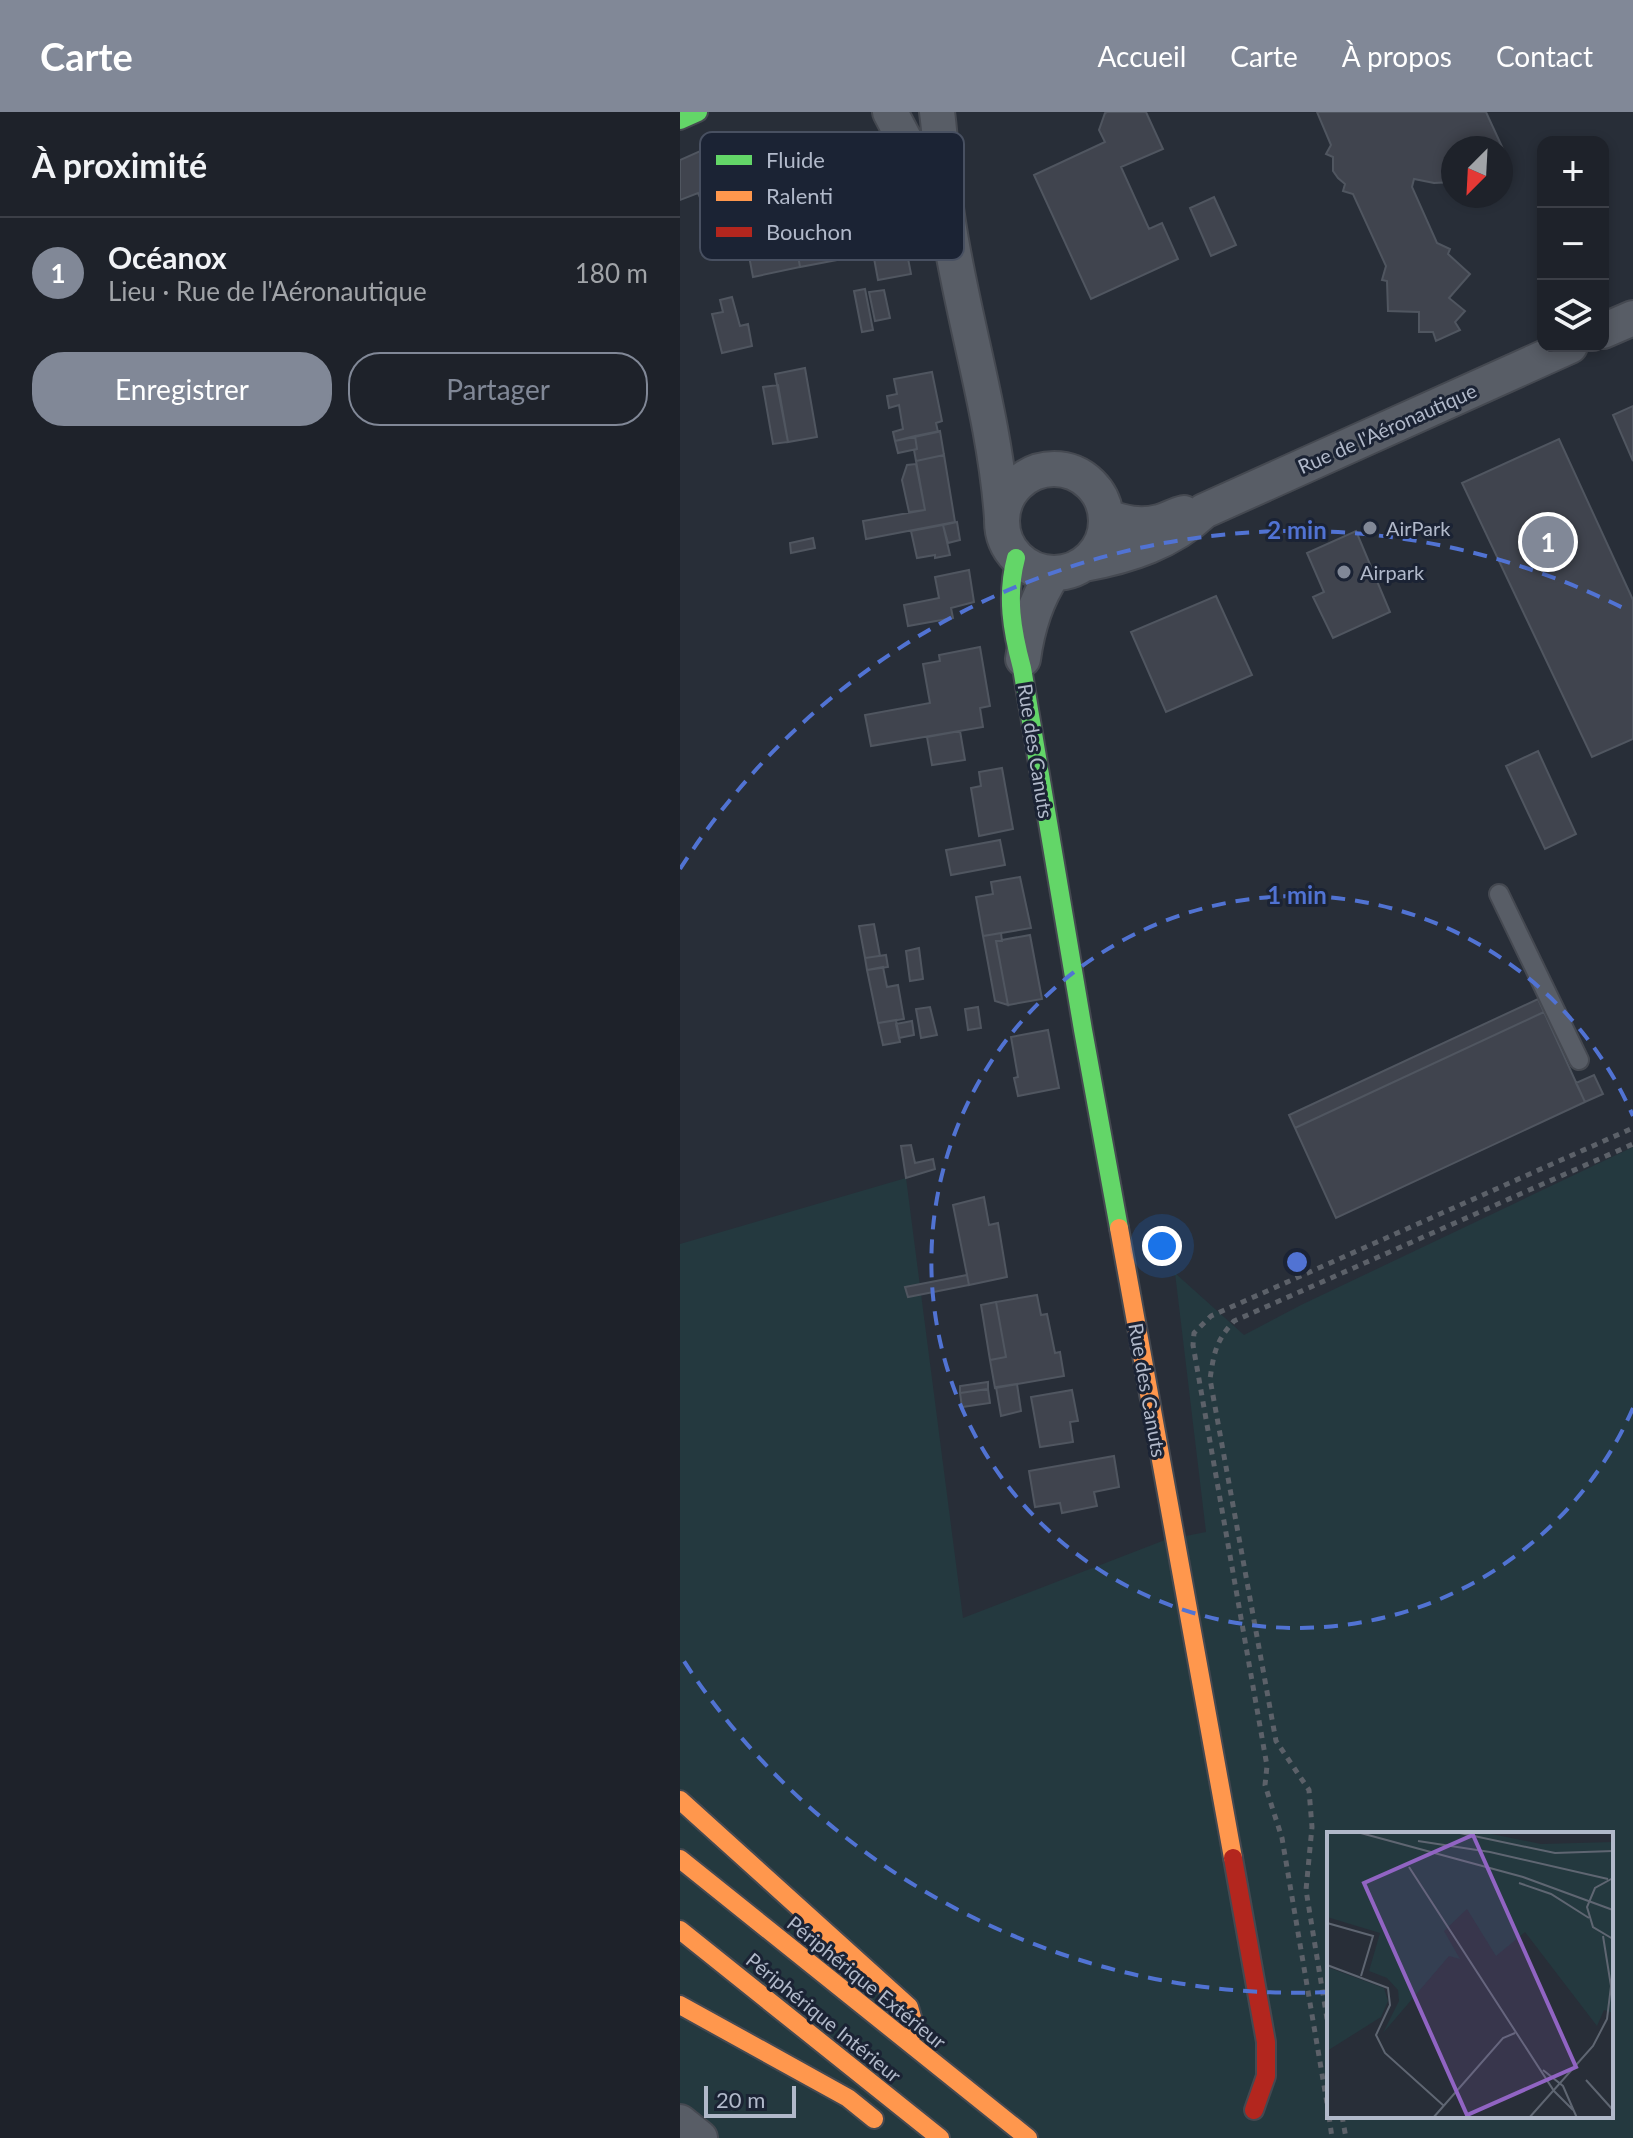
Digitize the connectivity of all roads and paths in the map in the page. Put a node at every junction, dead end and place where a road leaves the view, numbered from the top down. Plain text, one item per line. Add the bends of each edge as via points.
1 (698, 112) edge
2 (890, 112) edge
3 (937, 112) edge
4 (680, 120) edge
5 (901, 132) edge
6 (940, 132) edge
7 (956, 260) edge
8 (1633, 318) edge
9 (1609, 328) edge
10 (1557, 352) edge
11 (1204, 511) junction
12 (1106, 517) junction
13 (1002, 518) junction
14 (1016, 558) junction
15 (1069, 569) junction
16 (1022, 668) junction
17 (1499, 894) dead end
18 (1579, 1060) dead end
19 (1633, 1128) edge
20 (1633, 1144) edge
21 (680, 1800) edge
22 (680, 1859) edge
23 (680, 1930) edge
24 (680, 2005) edge
25 (1327, 2019) edge
26 (922, 2054) junction
27 (1327, 2104) edge
28 (1254, 2110) dead end
29 (1329, 2118) edge
30 (1342, 2118) edge
31 (680, 2122) edge
32 (889, 2130) dead end
33 (700, 2138) edge
34 (940, 2138) edge
35 (1028, 2138) edge
36 (1332, 2138) edge
37 (1346, 2138) edge

1 - 4 main road
2 - 5 street
3 - 6 street
7 - 13 street via 993,441
8 - 9 street
10 - 11 street, Rue de l'Aéronautique
11 - 12 street, Rue de l'Aéronautique via 1141,524
11 - 15 street, Rue de l'Aéronautique via 1167,538 1120,558
12 - 13 street via 1096,490 1060,469 1020,481 1007,496
12 - 15 street via 1095,555
13 - 14 street via 1007,546
14 - 15 street via 1040,571
14 - 16 main road, Rue des Canuts via 1011,573 1012,632
15 - 16 street, Rue des Canuts via 1045,585 1026,633
16 - 28 main road, Rue des Canuts via 1266,2042 1266,2076
17 - 18 lane
19 - 27 path via 1211,1316 1194,1333 1267,1766 1265,1785 1282,1838
20 - 25 path via 1234,1321 1214,1351 1210,1379 1276,1741 1309,1790 1312,1827 1306,1890
21 - 26 main road via 909,2007
22 - 26 main road, Périphérique Extérieur
23 - 34 main road, Périphérique Intérieur
24 - 32 main road via 848,2098
26 - 35 main road, Périphérique Extérieur
29 - 36 path
30 - 37 path
31 - 33 street

